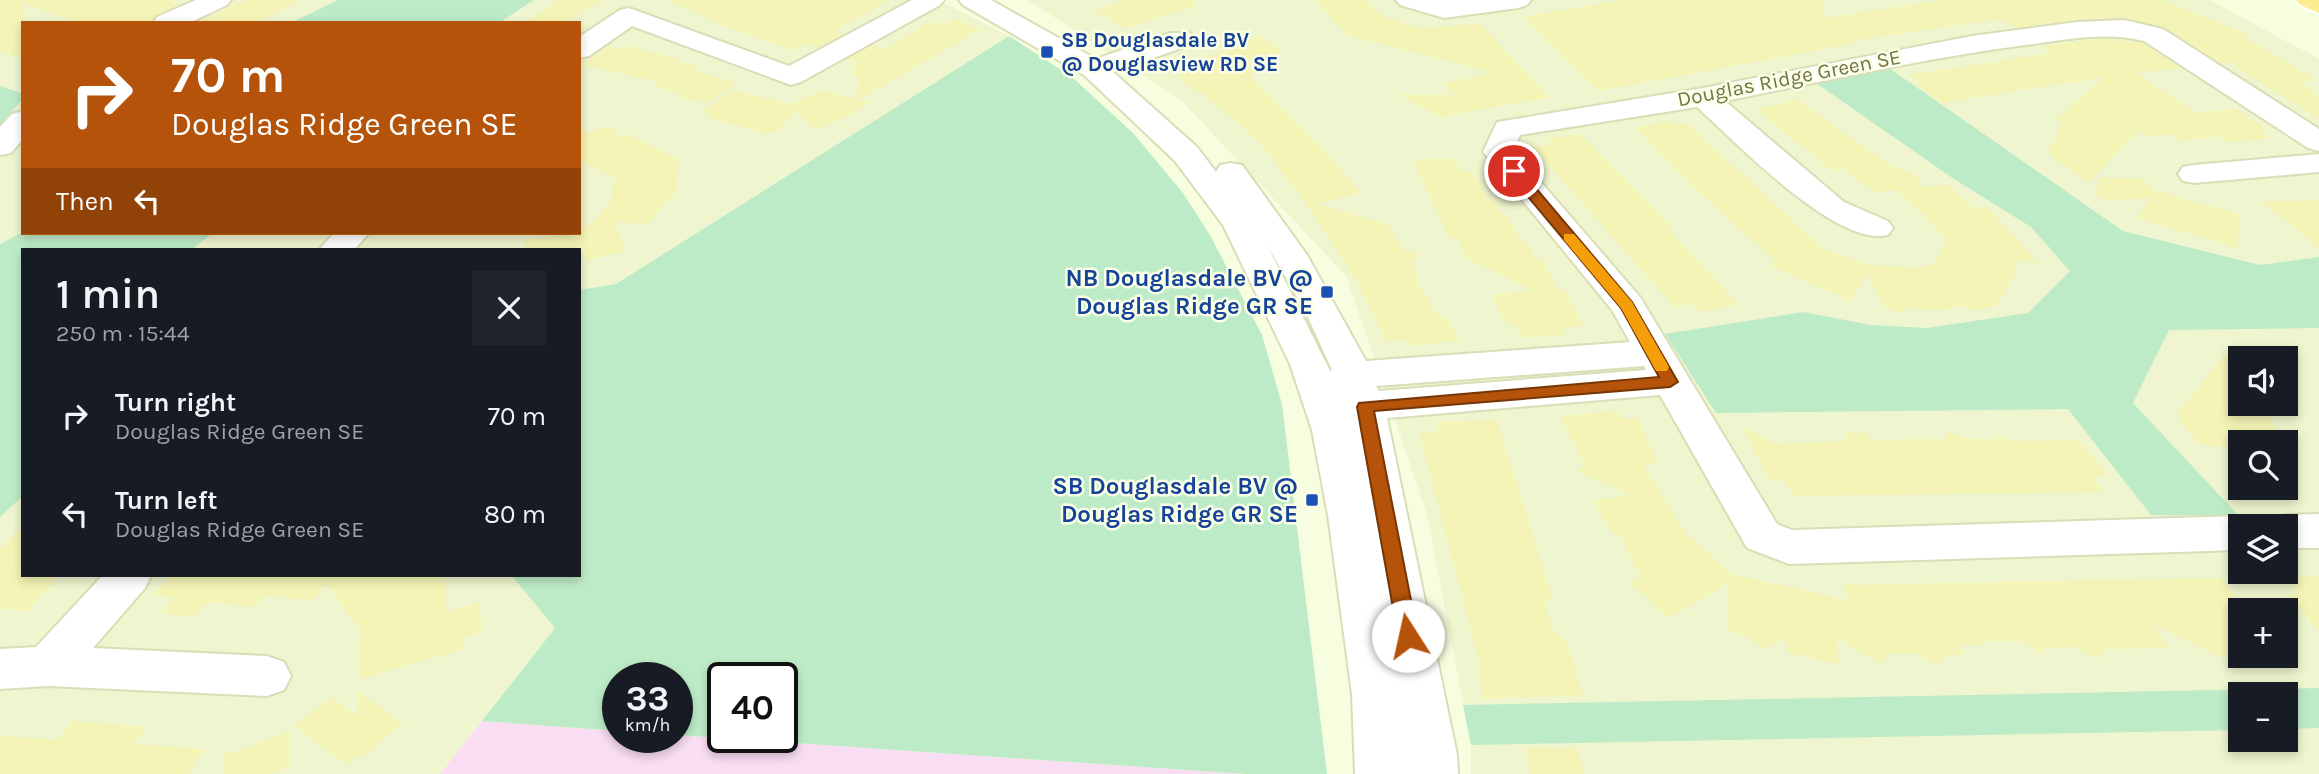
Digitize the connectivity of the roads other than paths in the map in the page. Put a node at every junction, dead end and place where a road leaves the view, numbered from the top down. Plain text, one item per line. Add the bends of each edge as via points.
1 (218, 0) edge
2 (931, 0) edge
3 (972, 0) edge
4 (1014, 0) edge
5 (1409, 0) edge
6 (1518, 0) edge
7 (2309, 0) edge
8 (2319, 5) edge
9 (171, 21) edge
10 (1180, 39) dead end
11 (581, 49) edge
12 (1106, 65) junction
13 (1703, 97) junction
14 (21, 122) edge
15 (2319, 142) edge
16 (0, 146) edge
17 (2319, 163) edge
18 (2194, 174) dead end
19 (1876, 228) dead end
20 (350, 235) edge
21 (338, 248) edge
22 (1662, 367) junction
23 (1359, 391) junction
24 (1320, 393) junction
25 (2319, 531) edge
26 (2298, 532) edge
27 (2228, 533) edge
28 (128, 577) edge
29 (48, 666) junction
30 (0, 669) edge
31 (267, 676) dead end
32 (1381, 774) edge
33 (1432, 774) edge

1 - 9 street
2 - 11 street via 791,76 629,16
3 - 12 street
4 - 12 street via 1080,34
5 - 6 street via 1444,10
7 - 8 highway
10 - 12 street
12 - 23 street via 1177,111 1269,220 1310,288
12 - 24 street via 1186,154 1239,224
13 - 15 street, Douglas Ridge Green SE via 1907,54 2077,30 2124,28 2153,35
13 - 19 street via 1832,209
13 - 22 street, Douglas Ridge Green SE via 1508,128 1498,152 1627,305
14 - 16 street
17 - 18 street
20 - 21 street
22 - 23 street
22 - 27 street, Douglas Ridge Green SE via 1762,536 1788,547
23 - 24 street
23 - 33 street via 1432,755
24 - 32 street via 1349,515 1376,694
25 - 26 street
28 - 29 street
29 - 30 street
29 - 31 street

